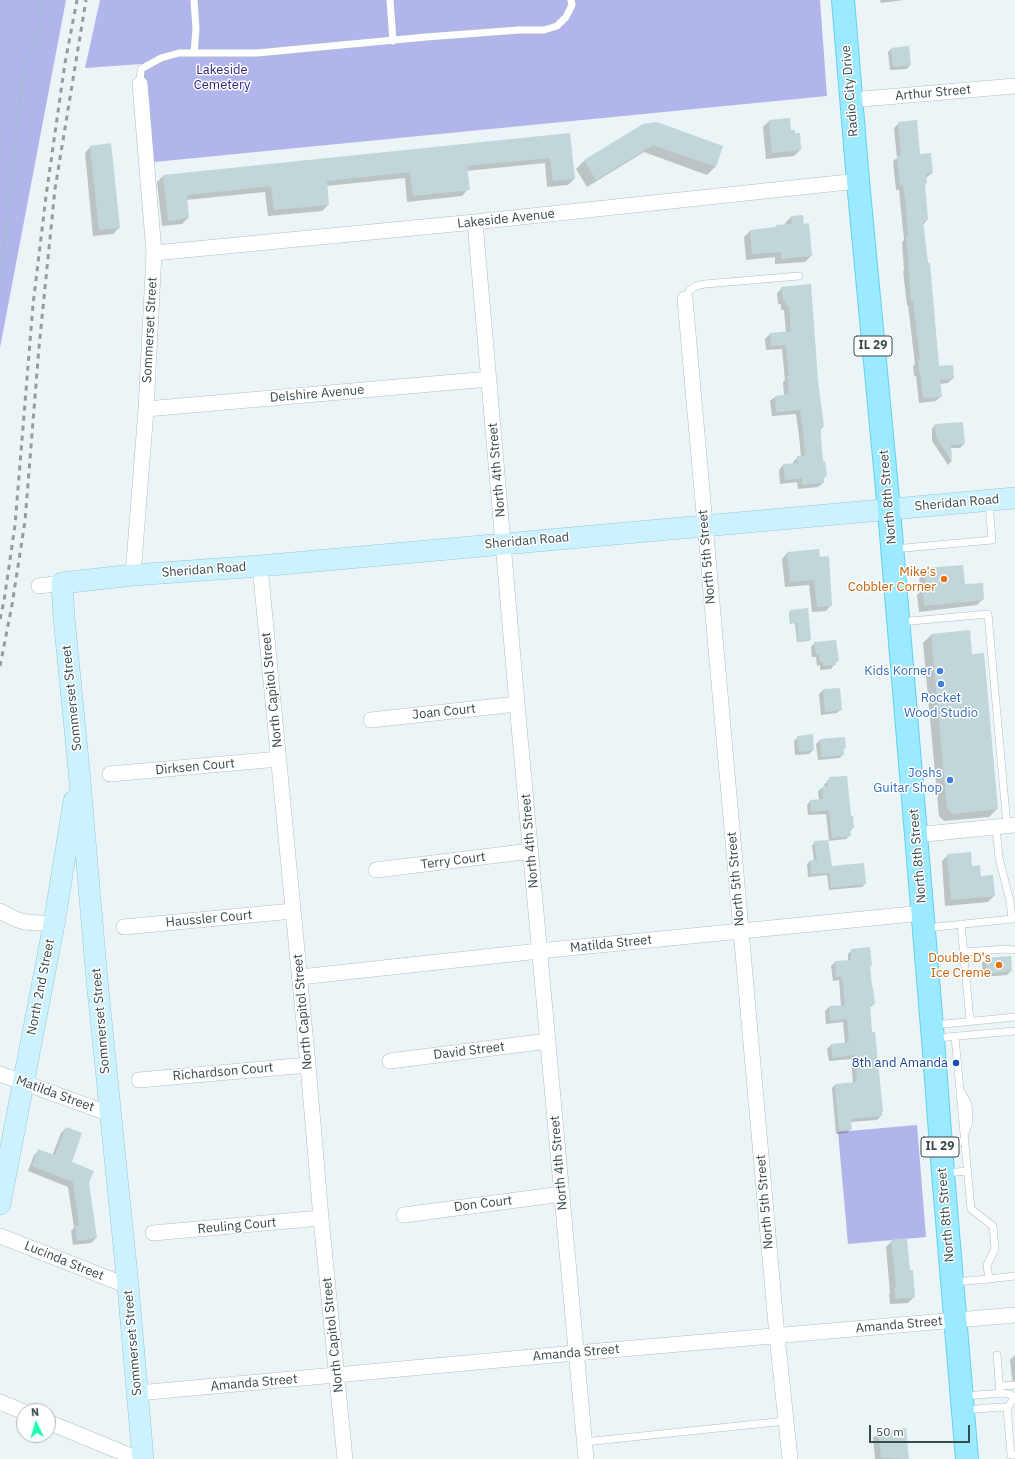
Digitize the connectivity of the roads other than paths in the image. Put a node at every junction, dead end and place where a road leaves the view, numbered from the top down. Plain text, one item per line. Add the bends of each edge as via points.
1 (194, 0) edge
2 (390, 0) edge
3 (571, 0) edge
4 (842, 0) edge
5 (393, 41) junction
6 (194, 53) junction
7 (140, 84) joint
8 (1015, 86) edge
9 (851, 100) junction
10 (858, 181) junction
11 (475, 222) junction
12 (154, 253) junction
13 (799, 276) dead end
14 (684, 299) joint
15 (489, 379) junction
16 (146, 409) junction
17 (1015, 498) edge
18 (989, 500) junction
19 (889, 510) junction
20 (705, 525) junction
21 (504, 543) junction
22 (892, 549) junction
23 (260, 566) junction
24 (133, 575) junction
25 (62, 583) junction
26 (39, 586) dead end
27 (898, 622) junction
28 (517, 704) junction
29 (371, 720) dead end
30 (279, 759) junction
31 (79, 770) junction
32 (110, 774) dead end
33 (1006, 826) edge
34 (916, 835) junction
35 (531, 851) junction
36 (376, 870) dead end
37 (0, 911) edge
38 (293, 911) junction
39 (923, 921) junction
40 (54, 924) junction
41 (961, 924) junction
42 (124, 927) dead end
43 (741, 931) junction
44 (1015, 950) edge
45 (539, 951) junction
46 (963, 952) junction
47 (300, 977) junction
48 (1015, 1017) edge
49 (970, 1021) junction
50 (1015, 1031) edge
51 (932, 1032) junction
52 (955, 1037) junction
53 (548, 1041) junction
54 (390, 1061) dead end
55 (308, 1065) junction
56 (0, 1074) edge
57 (139, 1080) dead end
58 (23, 1083) junction
59 (110, 1114) junction
60 (964, 1138) junction
61 (940, 1143) junction
62 (967, 1171) junction
63 (942, 1173) junction
64 (562, 1194) junction
65 (0, 1204) edge
66 (404, 1214) dead end
67 (321, 1218) junction
68 (153, 1233) dead end
69 (0, 1236) edge
70 (1015, 1276) edge
71 (988, 1279) junction
72 (952, 1283) junction
73 (128, 1286) junction
74 (1015, 1316) edge
75 (955, 1321) junction
76 (777, 1336) junction
77 (576, 1353) junction
78 (997, 1355) dead end
79 (337, 1375) junction
80 (1015, 1385) edge
81 (1000, 1390) junction
82 (138, 1393) junction
83 (1015, 1397) edge
84 (0, 1402) edge
85 (962, 1403) junction
86 (1007, 1408) junction
87 (16, 1409) edge
88 (1012, 1419) edge
89 (786, 1422) junction
90 (56, 1425) edge
91 (584, 1442) junction
92 (1013, 1455) edge
93 (138, 1459) edge
94 (143, 1459) edge
95 (345, 1459) edge
96 (586, 1459) edge
97 (790, 1459) edge
98 (967, 1459) edge

1 - 6 lane
2 - 5 lane
3 - 5 lane via 572,5 566,17 557,26 544,30
4 - 9 main road, Radio City Drive / IL 29
5 - 6 lane via 257,53
6 - 7 lane via 179,53 161,58 141,69
7 - 12 street, Sommerset Street
8 - 9 street, Arthur Street
9 - 10 main road, Radio City Drive / IL 29
10 - 11 street, Lakeside Avenue
10 - 19 main road, North 8th Street / IL 29
11 - 12 street, Lakeside Avenue
11 - 15 street, North 4th Street
12 - 16 street, Sommerset Street
13 - 14 lane via 700,285 690,290
14 - 20 street, North 5th Street
15 - 16 street, Delshire Avenue
15 - 21 street, North 4th Street
16 - 24 street, Sommerset Street
17 - 18 main road, Sheridan Road
18 - 19 main road, Sheridan Road
18 - 22 lane via 992,540
19 - 20 main road, Sheridan Road
19 - 22 main road, North 8th Street / IL 29
20 - 21 main road, Sheridan Road
20 - 43 street, North 5th Street
21 - 23 main road, Sheridan Road
21 - 28 street, North 4th Street
22 - 27 main road, North 8th Street / IL 29
23 - 24 main road, Sheridan Road
23 - 30 street, North Capitol Street
24 - 25 main road, Sheridan Road
25 - 26 street, Sheridan Road
25 - 31 main road, Sommerset Street
27 - 33 lane via 988,614
27 - 34 main road, North 8th Street / IL 29
28 - 29 street, Joan Court
28 - 35 street, North 4th Street
30 - 32 street, Dirksen Court
30 - 38 street, North Capitol Street
31 - 40 main road, North 2nd Street
31 - 59 main road, Sommerset Street
33 - 34 street
33 - 41 lane via 999,858 1012,919
34 - 39 main road, North 8th Street / IL 29
35 - 36 street, Terry Court
35 - 45 street, North 4th Street
37 - 40 street via 15,920
38 - 42 street, Haussler Court
38 - 47 street, North Capitol Street
39 - 41 lane
39 - 43 street, Matilda Street
39 - 51 main road, North 8th Street / IL 29
40 - 58 main road, North 2nd Street
41 - 46 lane
43 - 45 street, Matilda Street
43 - 76 street, North 5th Street
44 - 46 lane
45 - 47 street, Matilda Street
45 - 53 street, North 4th Street
46 - 49 lane
47 - 55 street, North Capitol Street
48 - 49 lane
49 - 51 lane
50 - 52 lane
51 - 52 lane
51 - 61 main road, North 8th Street / IL 29
52 - 60 lane
53 - 54 street, David Street
53 - 64 street, North 4th Street
55 - 57 street, Richardson Court
55 - 67 street, North Capitol Street
56 - 58 street, Matilda Street
58 - 59 street, Matilda Street
58 - 65 main road, North 2nd Street
59 - 73 main road, Sommerset Street
60 - 61 lane
60 - 62 lane
61 - 63 main road, North 8th Street / IL 29
62 - 63 lane
62 - 71 lane via 971,1209 993,1226 995,1249 988,1265
63 - 72 main road, North 8th Street / IL 29
64 - 66 street, Don Court
64 - 77 street, North 4th Street
67 - 68 street, Reuling Court
67 - 79 street, North Capitol Street
69 - 73 street, Lucinda Street
70 - 71 lane
71 - 72 lane
72 - 75 main road, North 8th Street / IL 29
73 - 82 main road, Sommerset Street
74 - 75 street, Amanda Street
75 - 76 street, Amanda Street
75 - 85 main road, North 8th Street / IL 29
76 - 77 street, Amanda Street
76 - 89 street, North 5th Street
77 - 79 street, Amanda Street
77 - 91 street, North 4th Street
78 - 81 lane
79 - 82 street, Amanda Street
79 - 95 street, North Capitol Street
80 - 81 lane
81 - 83 lane
81 - 85 lane
82 - 94 main road, Sommerset Street
83 - 86 lane
84 - 87 street
85 - 86 lane
85 - 98 main road, North 8th Street / IL 29
86 - 88 lane
88 - 92 lane
89 - 91 lane
89 - 97 street, North 5th Street
90 - 93 street
91 - 96 street, North 4th Street

